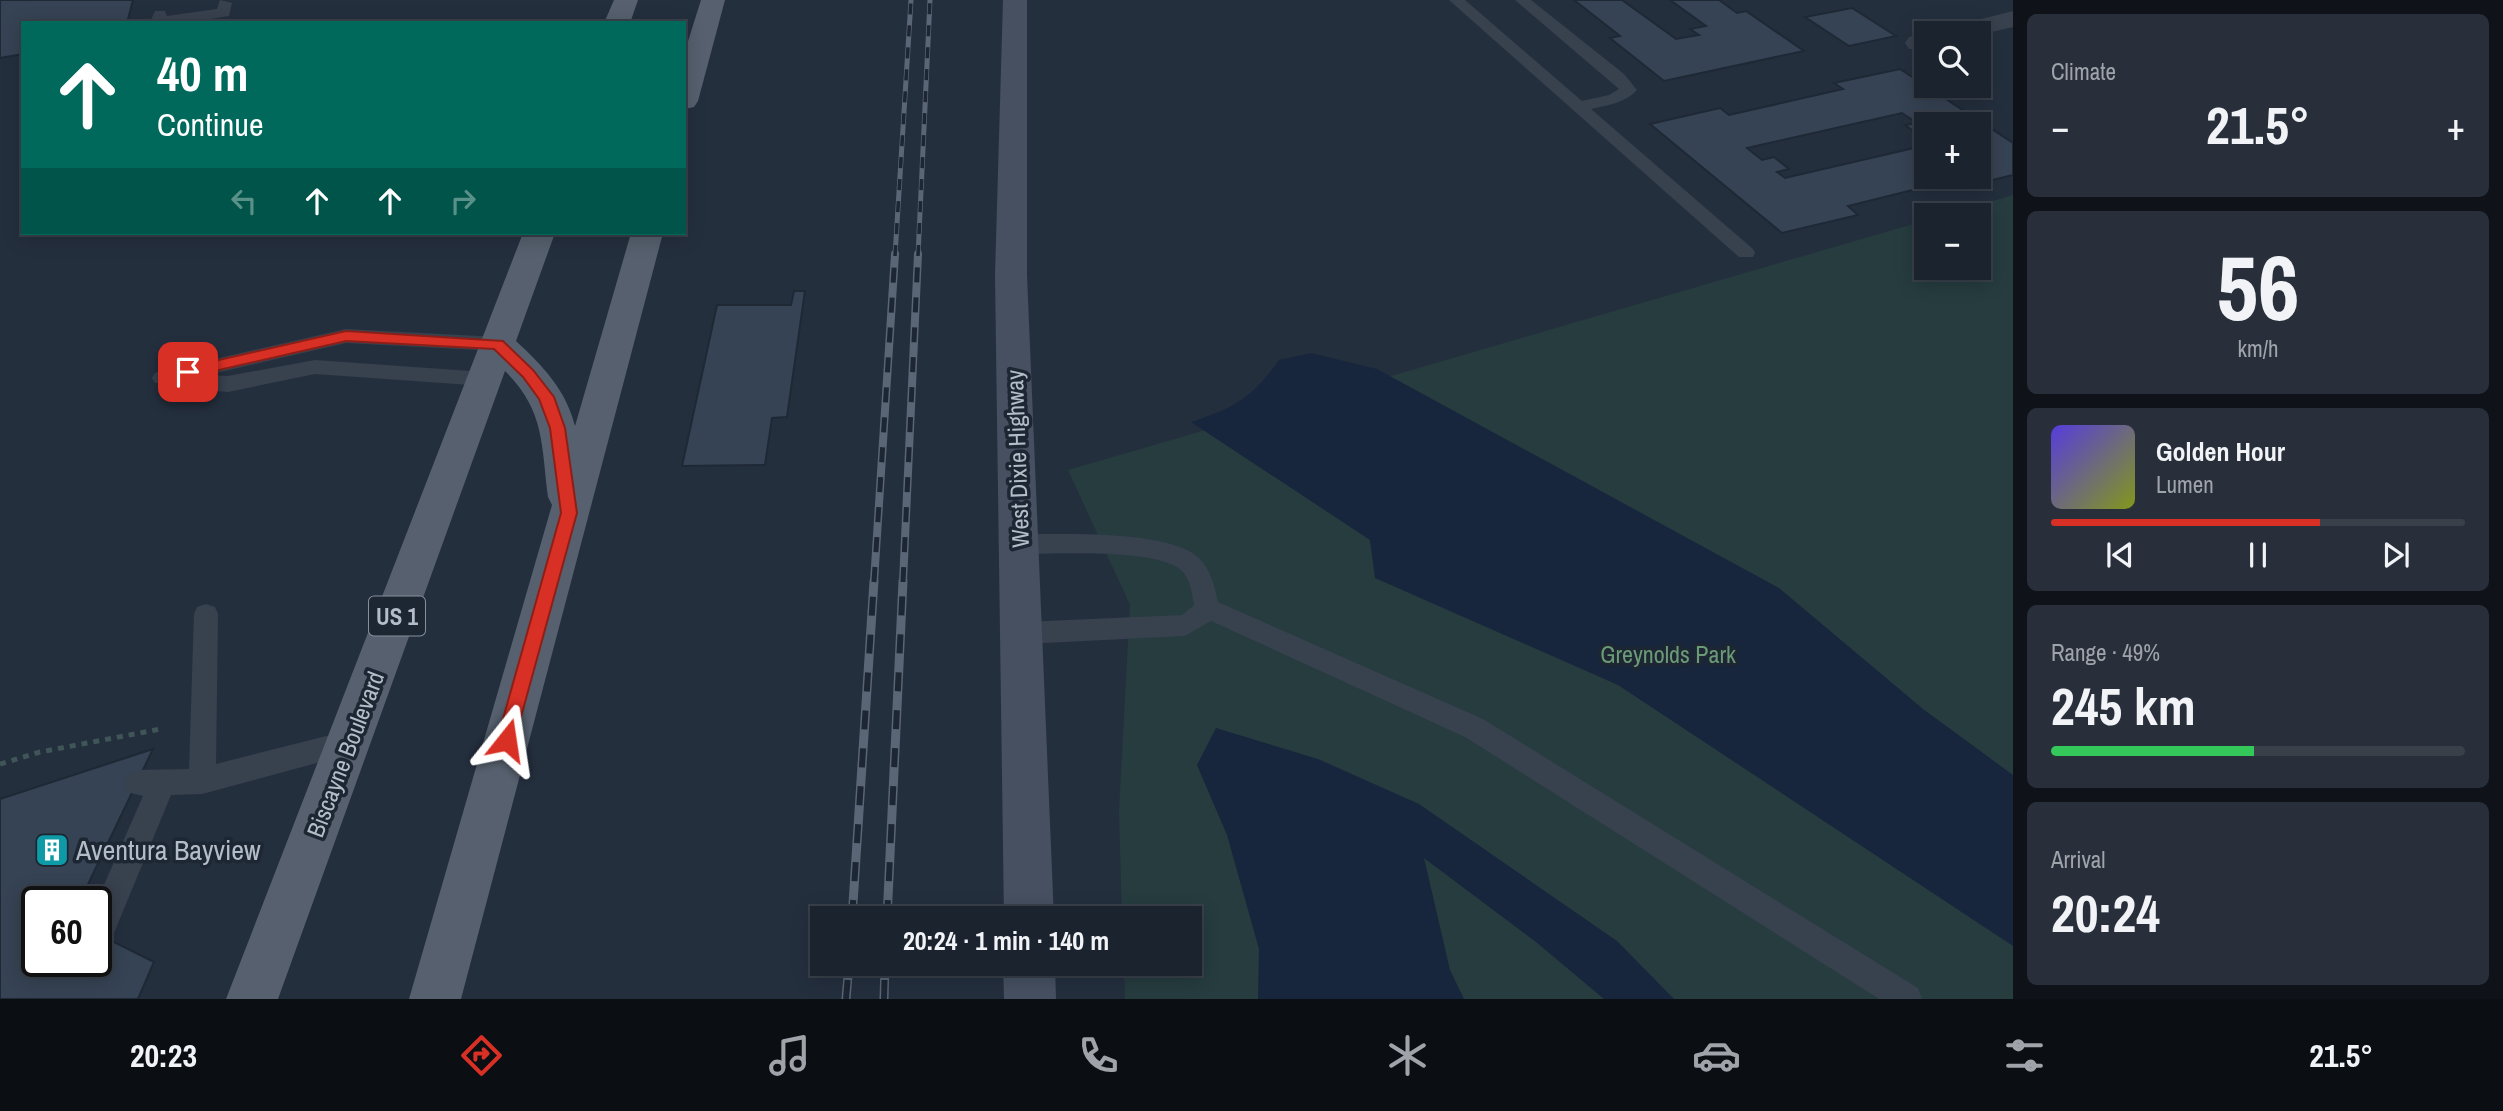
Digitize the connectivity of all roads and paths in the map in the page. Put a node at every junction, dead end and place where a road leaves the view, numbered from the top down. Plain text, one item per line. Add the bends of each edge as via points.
1 (626, 0) edge
2 (713, 0) edge
3 (1014, 0) edge
4 (1456, 0) edge
5 (1522, 0) edge
6 (229, 9) dead end
7 (160, 14) dead end
8 (2013, 19) edge
9 (158, 21) edge
10 (163, 21) edge
11 (618, 21) edge
12 (1991, 24) edge
13 (686, 94) edge
14 (1578, 107) junction
15 (538, 235) edge
16 (646, 235) edge
17 (1746, 253) dead end
18 (491, 361) junction
19 (569, 513) junction
20 (1019, 544) junction
21 (1207, 608) junction
22 (206, 614) dead end
23 (1023, 633) junction
24 (161, 729) dead end
25 (350, 742) junction
26 (0, 765) edge
27 (202, 781) junction
28 (112, 893) edge
29 (1029, 906) edge
30 (1030, 976) edge
31 (252, 999) edge
32 (435, 999) edge
33 (1030, 999) edge
34 (1907, 999) edge

1 - 11 main road
2 - 13 main road
3 - 20 street, West Dixie Highway via 1012,275
4 - 14 lane
5 - 14 lane via 1629,90 1614,99
6 - 10 lane
7 - 9 lane
8 - 12 street
14 - 17 lane
15 - 18 main road, Biscayne Boulevard / US 1
16 - 19 main road
18 - 18 lane via 346,336 162,378 228,384 315,367
18 - 19 main road via 528,373 546,397 557,428
18 - 25 main road, Biscayne Boulevard / US 1
19 - 32 main road
20 - 21 lane via 1131,547 1175,555 1189,563 1203,585
20 - 23 street, West Dixie Highway
21 - 23 lane via 1185,625
21 - 34 lane via 1474,729
22 - 27 lane
23 - 29 street, West Dixie Highway
24 - 26 path via 124,741 71,744
25 - 27 lane
25 - 31 main road, Biscayne Boulevard / US 1
27 - 28 lane via 150,783
30 - 33 street

